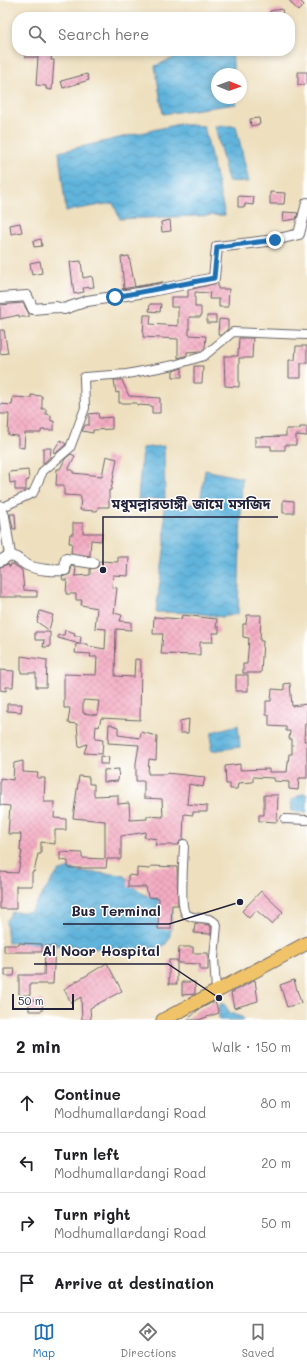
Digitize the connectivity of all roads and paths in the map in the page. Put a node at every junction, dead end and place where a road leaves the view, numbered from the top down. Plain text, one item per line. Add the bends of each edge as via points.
1 (307, 203) edge
2 (0, 298) edge
3 (307, 335) edge
4 (1, 507) edge
5 (10, 555) junction
6 (0, 561) edge
7 (93, 563) dead end
8 (285, 819) dead end
9 (307, 820) edge
10 (184, 844) dead end
11 (307, 943) edge
12 (216, 990) junction
13 (162, 1020) edge

1 - 2 street via 299,234 275,240 217,247 214,278 87,301 64,308 33,309 27,296
3 - 4 street via 233,332 204,356 127,374 84,378 85,408 70,448 43,471 33,493
4 - 5 street
5 - 6 street
5 - 7 street via 27,565 52,570 65,570 66,559
8 - 9 street
10 - 12 street via 184,910 190,916 210,918 217,925 214,958
11 - 12 highway
12 - 13 highway

